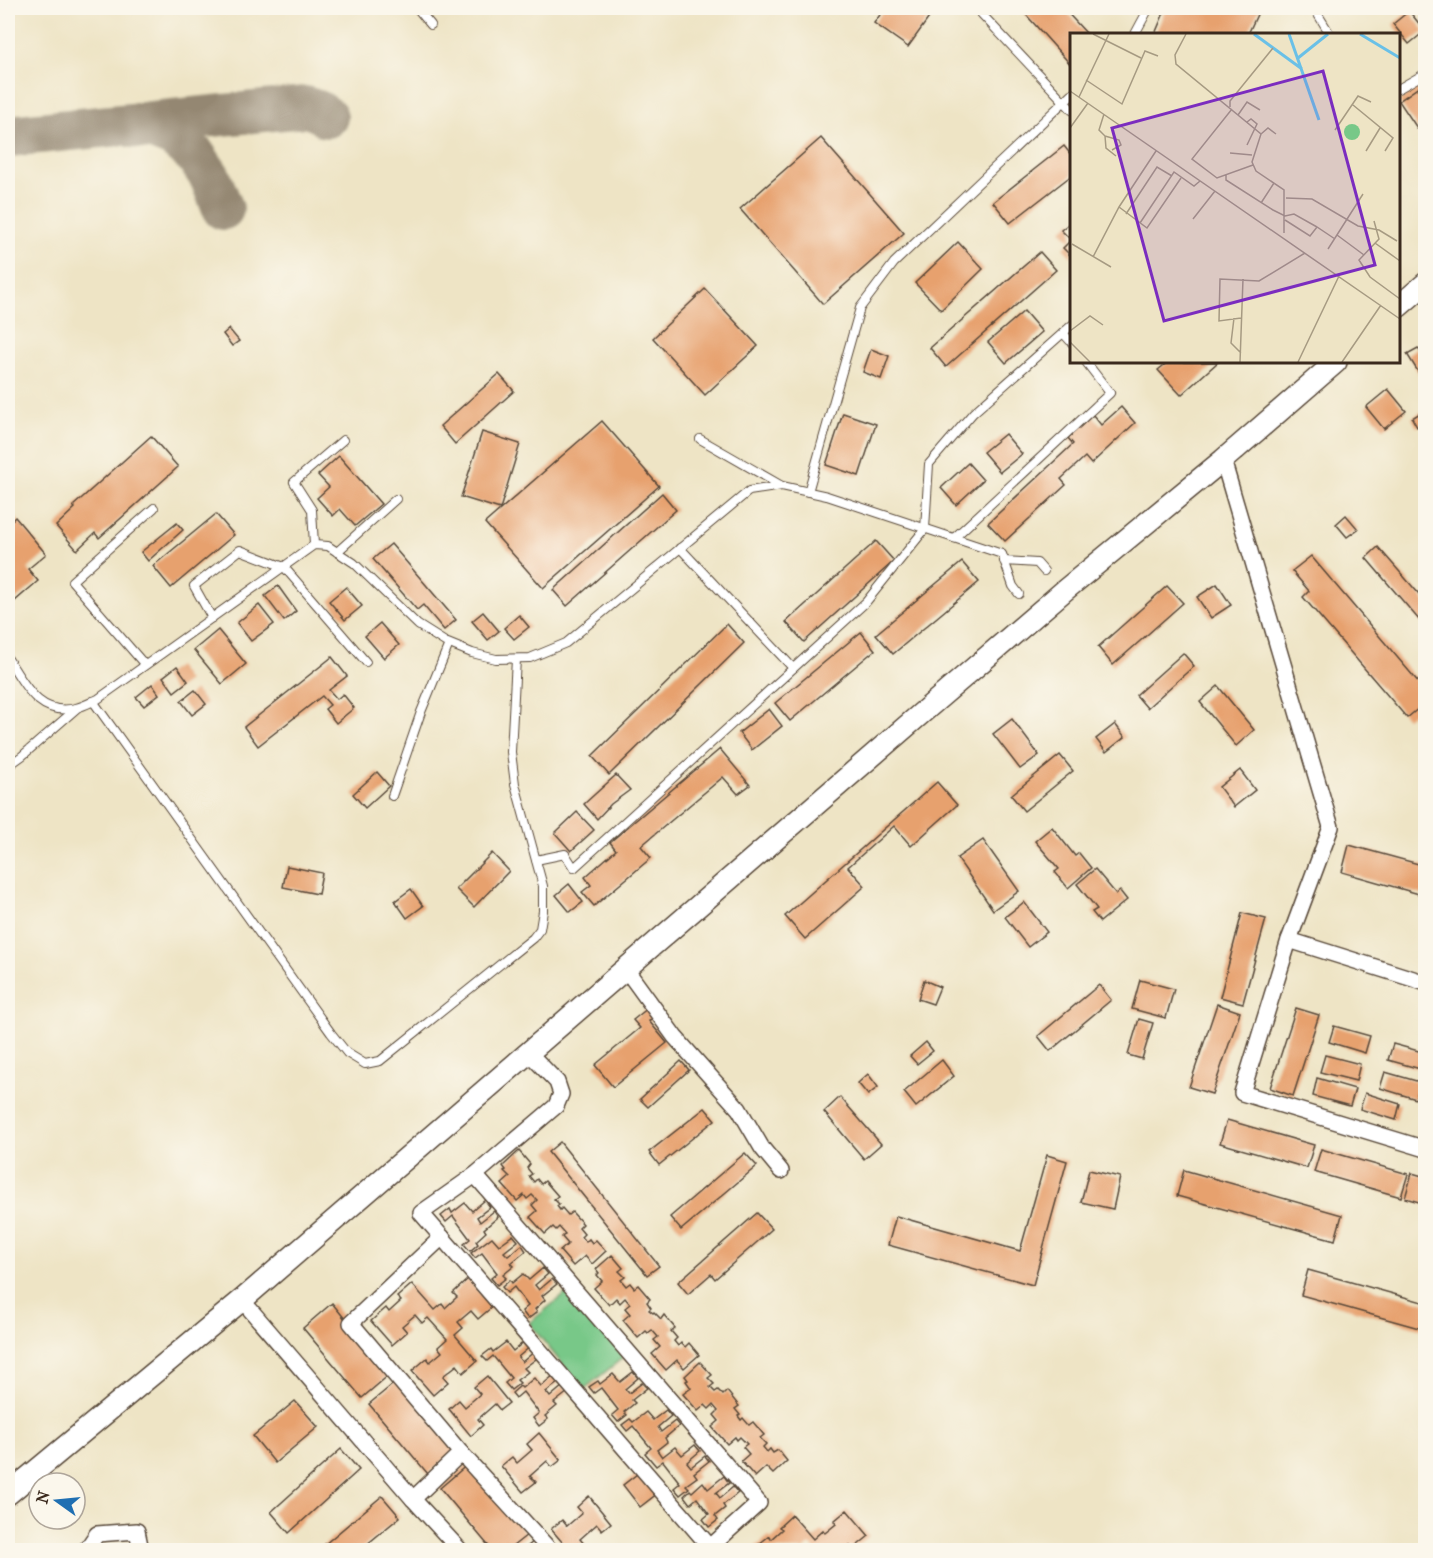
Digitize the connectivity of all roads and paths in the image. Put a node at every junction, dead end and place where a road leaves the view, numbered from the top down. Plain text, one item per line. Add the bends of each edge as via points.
1 (417, 8) edge
2 (976, 8) edge
3 (1149, 8) edge
4 (1314, 8) edge
5 (431, 25) dead end
6 (1136, 33) edge
7 (1329, 33) edge
8 (1425, 73) edge
9 (1400, 88) edge
10 (1070, 95) edge
11 (1063, 101) junction
12 (1070, 109) edge
13 (1425, 283) edge
14 (1400, 305) edge
15 (1070, 326) edge
16 (1063, 333) junction
17 (1070, 342) edge
18 (1087, 363) edge
19 (1335, 363) edge
20 (700, 439) dead end
21 (343, 440) dead end
22 (1223, 460) junction
23 (782, 486) junction
24 (808, 492) junction
25 (396, 499) dead end
26 (153, 508) dead end
27 (926, 529) junction
28 (954, 538) junction
29 (314, 545) junction
30 (680, 548) junction
31 (338, 552) junction
32 (1004, 561) junction
33 (284, 567) junction
34 (1044, 571) dead end
35 (1019, 594) dead end
36 (212, 618) junction
37 (449, 644) junction
38 (516, 659) junction
39 (8, 660) edge
40 (366, 662) dead end
41 (145, 665) junction
42 (793, 668) junction
43 (93, 701) junction
44 (77, 708) junction
45 (8, 766) edge
46 (392, 796) dead end
47 (536, 860) junction
48 (1288, 940) junction
49 (626, 968) junction
50 (1425, 983) edge
51 (528, 1052) junction
52 (1425, 1149) edge
53 (781, 1171) dead end
54 (475, 1175) junction
55 (442, 1237) junction
56 (242, 1300) junction
57 (461, 1453) junction
58 (8, 1494) edge
59 (413, 1499) junction
60 (709, 1549) edge
61 (86, 1551) edge
62 (141, 1551) edge
63 (460, 1551) edge
64 (550, 1551) edge

1 - 5 lane
2 - 11 lane
3 - 6 lane
4 - 7 lane
8 - 9 lane
10 - 11 lane
11 - 12 lane
11 - 24 lane via 894,263 860,308
13 - 14 street
15 - 16 lane
16 - 17 lane
16 - 27 lane via 973,413 929,464
18 - 28 lane via 1110,393
19 - 22 street
20 - 23 lane
21 - 29 lane via 294,482 312,510
22 - 48 street via 1331,827
22 - 49 street via 1065,590
23 - 24 lane
23 - 30 lane via 749,491
24 - 27 lane
25 - 31 lane
26 - 41 lane via 72,581
27 - 28 lane
27 - 42 lane via 866,602
28 - 32 lane via 1002,554
29 - 31 lane
29 - 33 lane
30 - 38 lane via 566,643 530,658
30 - 42 lane
31 - 37 lane via 418,625
32 - 34 lane via 1037,563
32 - 35 lane
33 - 36 lane
33 - 36 lane via 240,550 194,586
33 - 40 lane
36 - 41 lane
37 - 38 lane via 496,659
37 - 46 lane
38 - 47 lane via 510,752
39 - 44 lane via 33,696 48,707
41 - 43 lane
42 - 47 lane via 574,868 565,854
43 - 44 lane
43 - 47 lane via 331,1033 347,1053 365,1064 380,1061 540,930 543,886
44 - 45 lane
48 - 50 street
48 - 52 street via 1242,1094
49 - 51 street
49 - 53 street via 675,1037 739,1109
51 - 54 street via 557,1082 561,1094 556,1106
51 - 56 street
54 - 55 street via 421,1213
54 - 60 street via 759,1503
55 - 57 street via 351,1323
55 - 60 street
56 - 58 street
56 - 59 street
57 - 59 street
57 - 64 street
59 - 63 street
61 - 62 street via 97,1534 137,1532

